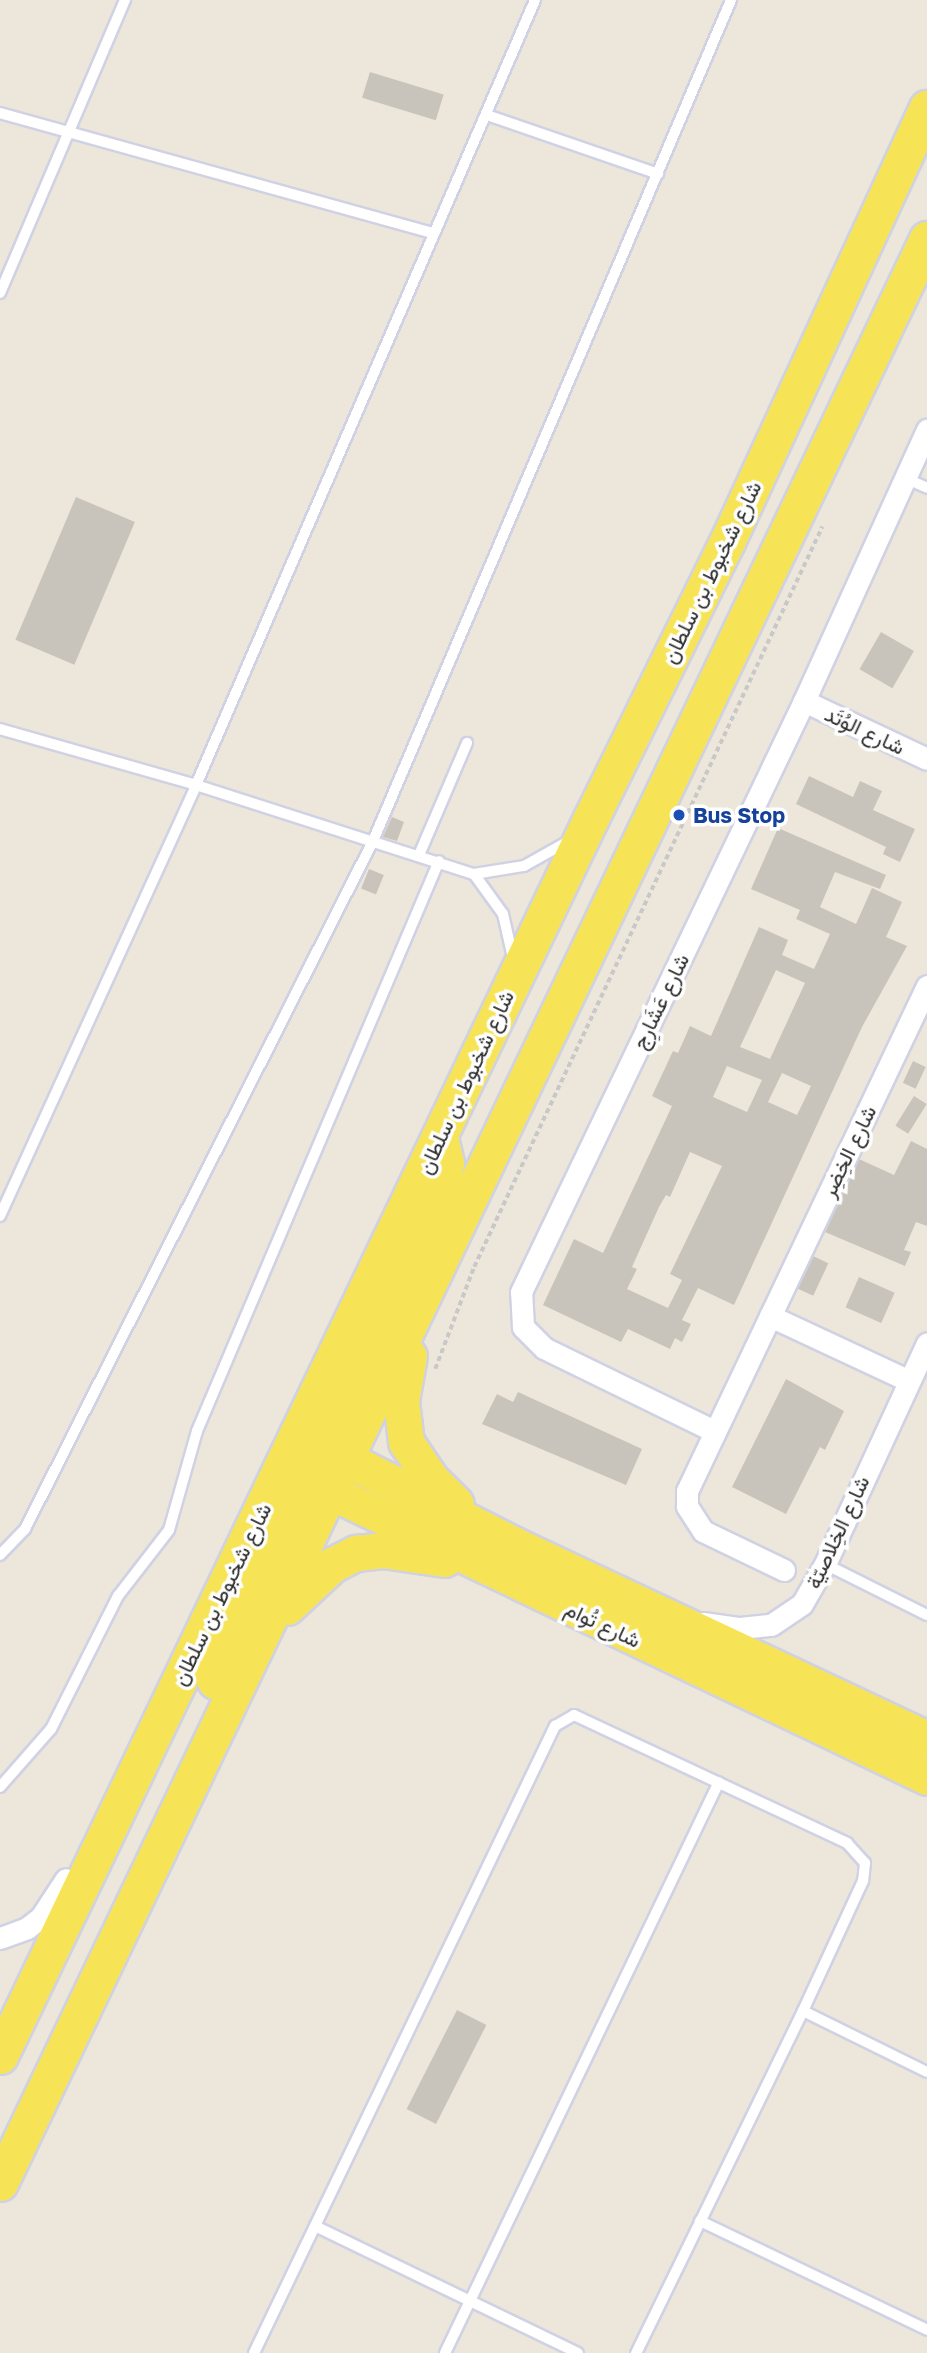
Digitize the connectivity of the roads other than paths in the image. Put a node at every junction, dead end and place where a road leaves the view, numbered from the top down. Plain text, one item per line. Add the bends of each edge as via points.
1 (125, 0) edge
2 (535, 0) edge
3 (732, 0) edge
4 (927, 108) edge
5 (0, 113) edge
6 (487, 115) junction
7 (68, 133) junction
8 (658, 174) junction
9 (432, 233) junction
10 (927, 239) edge
11 (0, 293) edge
12 (927, 430) edge
13 (905, 478) junction
14 (927, 488) edge
15 (804, 701) junction
16 (0, 729) edge
17 (467, 743) dead end
18 (927, 759) edge
19 (196, 785) junction
20 (591, 818) junction
21 (373, 841) junction
22 (419, 855) junction
23 (439, 861) junction
24 (474, 874) junction
25 (512, 984) junction
26 (927, 986) edge
27 (0, 1216) edge
28 (418, 1307) junction
29 (770, 1316) junction
30 (927, 1343) edge
31 (907, 1380) junction
32 (714, 1431) junction
33 (321, 1447) junction
34 (307, 1480) junction
35 (398, 1525) junction
36 (513, 1544) junction
37 (0, 1555) edge
38 (825, 1564) junction
39 (479, 1566) junction
40 (784, 1570) dead end
41 (927, 1615) edge
42 (680, 1620) junction
43 (267, 1628) junction
44 (927, 1740) edge
45 (140, 1763) junction
46 (927, 1777) edge
47 (719, 1782) junction
48 (0, 1787) edge
49 (185, 1793) junction
50 (0, 1938) edge
51 (803, 2011) junction
52 (0, 2056) edge
53 (927, 2072) edge
54 (0, 2183) edge
55 (701, 2221) junction
56 (315, 2227) junction
57 (469, 2302) junction
58 (927, 2330) edge
59 (254, 2353) edge
60 (445, 2353) edge
61 (578, 2353) edge
62 (636, 2353) edge

1 - 7 lane
2 - 6 lane
3 - 8 lane
4 - 20 main road, شارع شخبوط بن سلطان via 727,542
5 - 7 lane
6 - 8 lane
6 - 9 lane
7 - 9 lane
7 - 11 lane
8 - 21 lane
9 - 19 lane
10 - 28 main road, شارع شخبوط بن سلطان
12 - 13 street, شارع عَشَارِج
13 - 14 lane
13 - 15 street, شارع عَشَارِج
15 - 18 street, شارع الوُتَد
15 - 32 street, شارع عَشَارِج via 519,1303 523,1327 544,1348
16 - 19 lane
17 - 22 lane
19 - 21 lane
19 - 27 lane
20 - 24 lane via 567,842 539,860
20 - 25 main road, شارع شخبوط بن سلطان
21 - 22 lane
21 - 37 lane via 25,1529
22 - 23 lane
23 - 24 lane
23 - 48 lane via 197,1431 169,1530 118,1596 51,1729
24 - 25 lane via 496,900 509,930
25 - 33 main road, شارع شخبوط بن سلطان via 440,1137
26 - 29 street, شارع الخِضِر
28 - 33 main road, شارع شخبوط بن سلطان
28 - 36 main road via 401,1401 406,1442 447,1496
29 - 31 street
29 - 32 street, شارع الخِضِر
30 - 31 street, شارع الخِلاصيّة
31 - 38 street, شارع الخِلاصيّة
32 - 40 street, شارع الخِضِر via 687,1491 693,1520 703,1531
33 - 34 main road, شارع شخبوط بن سلطان
33 - 34 main road, شارع شخبوط بن سلطان
33 - 36 main road, شارع تُوام
34 - 35 main road, شارع تُوام
34 - 43 main road, شارع شخبوط بن سلطان
34 - 45 main road, شارع شخبوط بن سلطان
34 - 49 main road via 195,1723 184,1769
35 - 36 main road via 393,1516 395,1506 409,1501 490,1540
35 - 39 main road, شارع تُوام
36 - 42 main road, شارع تُوام
38 - 41 lane
38 - 42 street, شارع الخِلاصيّة via 802,1604 771,1625 740,1628
39 - 43 main road via 404,1552 356,1553 318,1576
39 - 46 main road, شارع تُوام
42 - 44 main road, شارع تُوام
43 - 49 main road, شارع شخبوط بن سلطان
45 - 50 street via 98,1818 54,1903 27,1928
45 - 52 main road, شارع شخبوط بن سلطان
47 - 51 lane via 855,1847 865,1863 863,1881
47 - 56 lane via 584,1716 559,1720
47 - 57 lane
49 - 54 main road, شارع شخبوط بن سلطان
51 - 53 lane
51 - 55 lane
55 - 58 lane
55 - 62 lane
56 - 57 lane
56 - 59 lane
57 - 60 lane
57 - 61 lane

